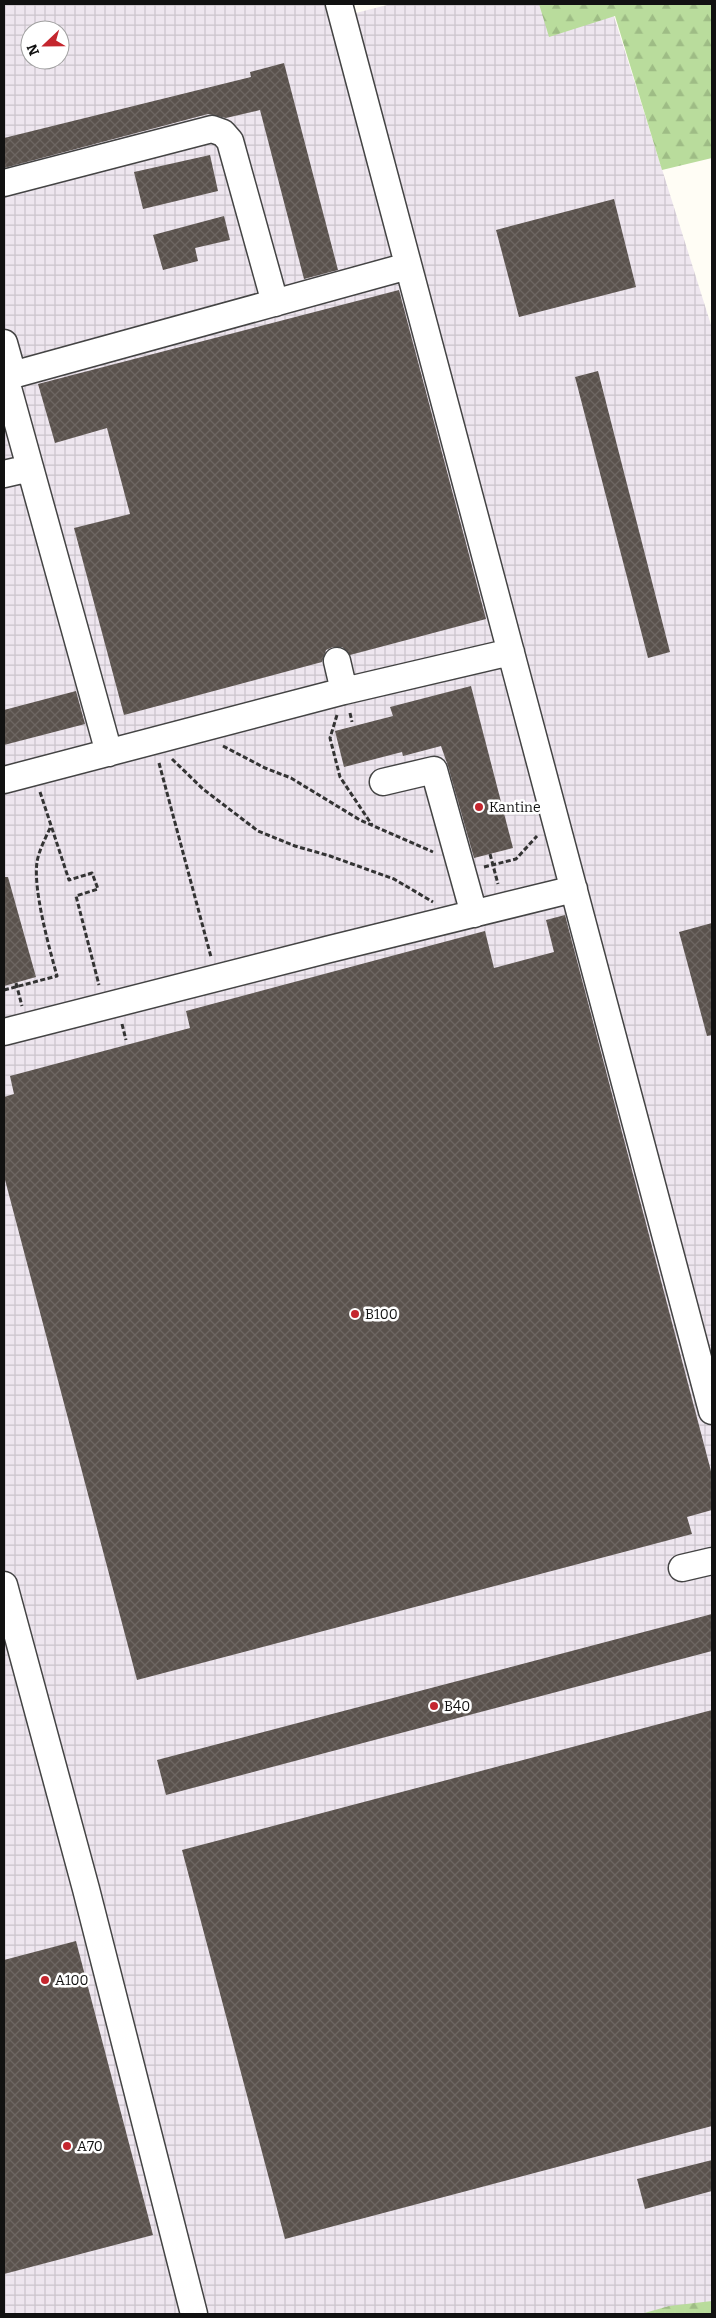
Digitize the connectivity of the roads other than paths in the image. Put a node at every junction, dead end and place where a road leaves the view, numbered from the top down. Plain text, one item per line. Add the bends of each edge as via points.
1 (339, 4) edge
2 (4, 183) edge
3 (408, 266) junction
4 (275, 303) junction
5 (4, 343) edge
6 (13, 375) junction
7 (30, 468) junction
8 (4, 474) edge
9 (511, 652) junction
10 (337, 661) dead end
11 (344, 690) junction
12 (109, 752) junction
13 (4, 780) edge
14 (382, 782) dead end
15 (574, 889) junction
16 (467, 915) junction
17 (4, 1032) edge
18 (712, 1410) edge
19 (712, 1561) edge
20 (682, 1568) dead end
21 (4, 1585) edge
22 (194, 2314) edge

1 - 3 lane
2 - 4 lane via 212,130 223,133 230,141
3 - 4 lane
3 - 9 lane
4 - 6 lane
5 - 6 lane
6 - 7 lane via 5,377
7 - 8 lane
7 - 12 lane
9 - 11 lane
9 - 15 lane
10 - 11 lane
11 - 12 lane
12 - 13 lane
14 - 16 lane via 434,770 460,866
15 - 16 lane
15 - 18 lane
16 - 17 lane
19 - 20 lane
21 - 22 lane via 86,1889

